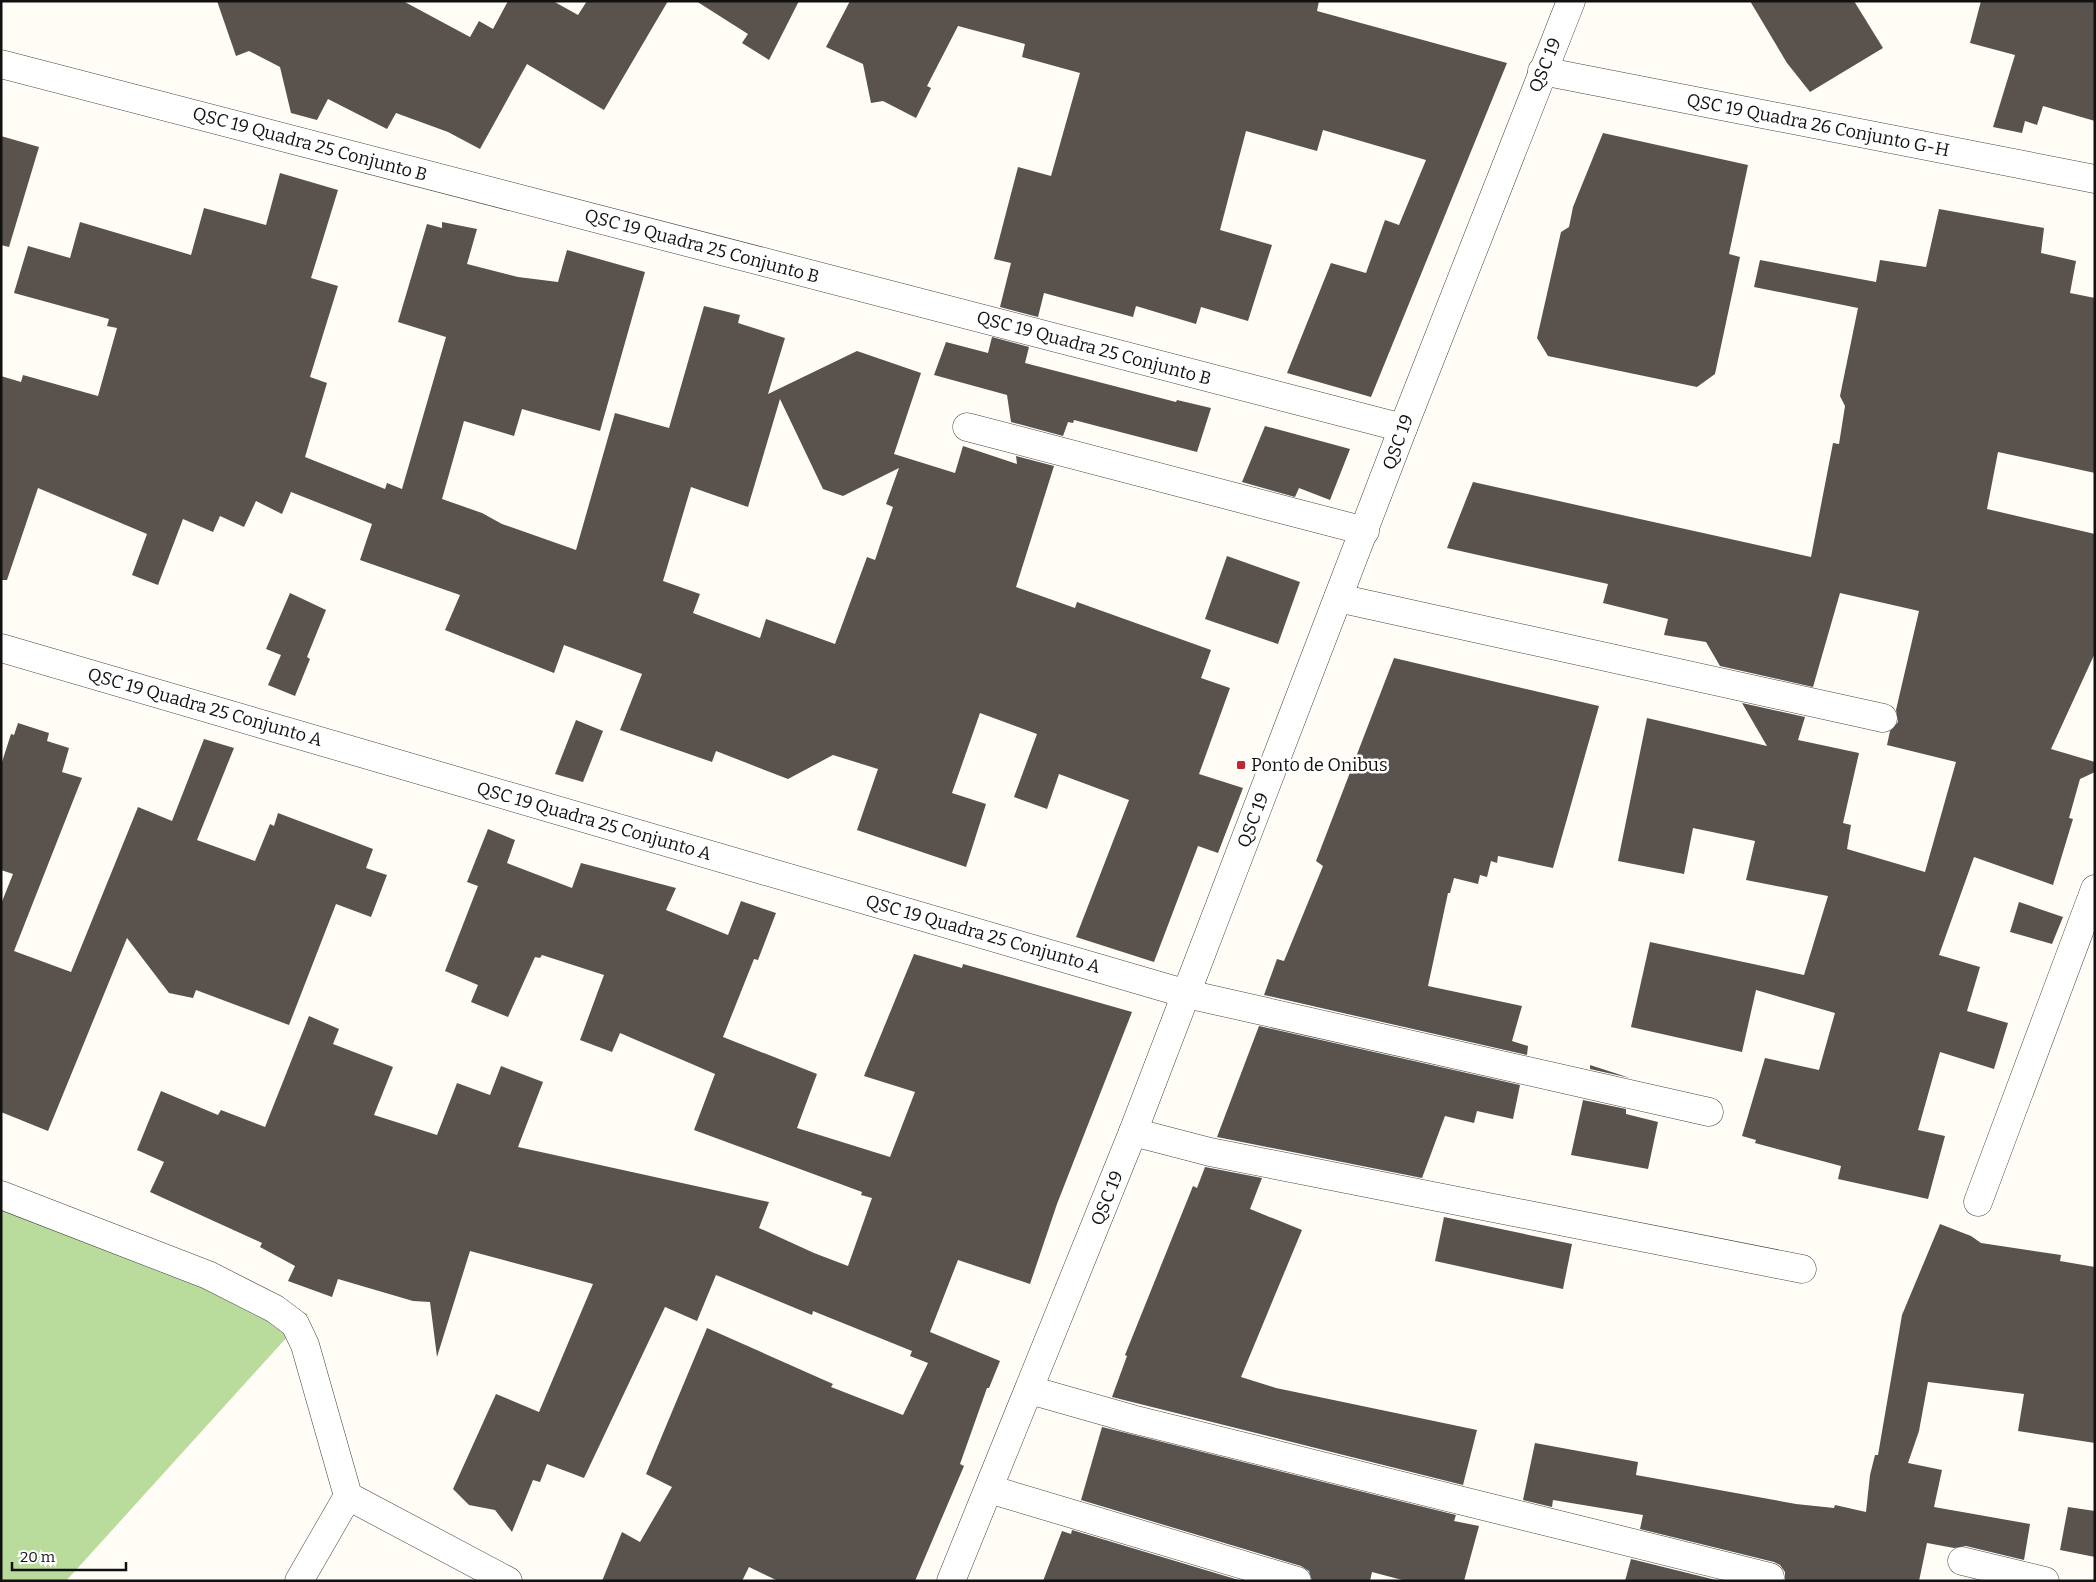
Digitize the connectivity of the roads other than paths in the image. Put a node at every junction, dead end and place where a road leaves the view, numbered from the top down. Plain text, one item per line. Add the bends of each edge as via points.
1 (1571, 1) edge
2 (1, 64) edge
3 (1542, 72) junction
4 (2095, 179) edge
5 (967, 427) dead end
6 (1403, 428) junction
7 (1365, 531) junction
8 (1338, 598) junction
9 (1, 648) edge
10 (1883, 718) dead end
11 (2095, 889) edge
12 (1187, 994) junction
13 (1709, 1112) dead end
14 (1133, 1132) junction
15 (1, 1195) edge
16 (1978, 1202) dead end
17 (1802, 1269) dead end
18 (1030, 1390) junction
19 (989, 1489) junction
20 (348, 1496) junction
21 (1962, 1561) dead end
22 (1770, 1576) dead end
23 (299, 1581) edge
24 (508, 1581) edge
25 (951, 1581) edge
26 (1297, 1581) edge
27 (2045, 1581) edge

1 - 3 street, QSC 19
2 - 6 street, QSC 19 Quadra 25 Conjunto B
3 - 4 street, QSC 19 Quadra 26 Conjunto G-H
3 - 6 street, QSC 19
5 - 7 street
6 - 7 street, QSC 19
7 - 8 street, QSC 19
8 - 10 street
8 - 12 street, QSC 19
9 - 12 street, QSC 19 Quadra 25 Conjunto A
11 - 16 street
12 - 13 street, QSC 19 Quadra 25 Conjunto A
12 - 14 street, QSC 19
14 - 17 street via 1210,1152
14 - 18 street, QSC 19
15 - 20 street via 208,1276 275,1309 295,1324 306,1345
18 - 19 street, QSC 19
18 - 22 street via 1132,1419
19 - 25 street, QSC 19
19 - 26 street
20 - 23 street
20 - 24 street
21 - 27 street

